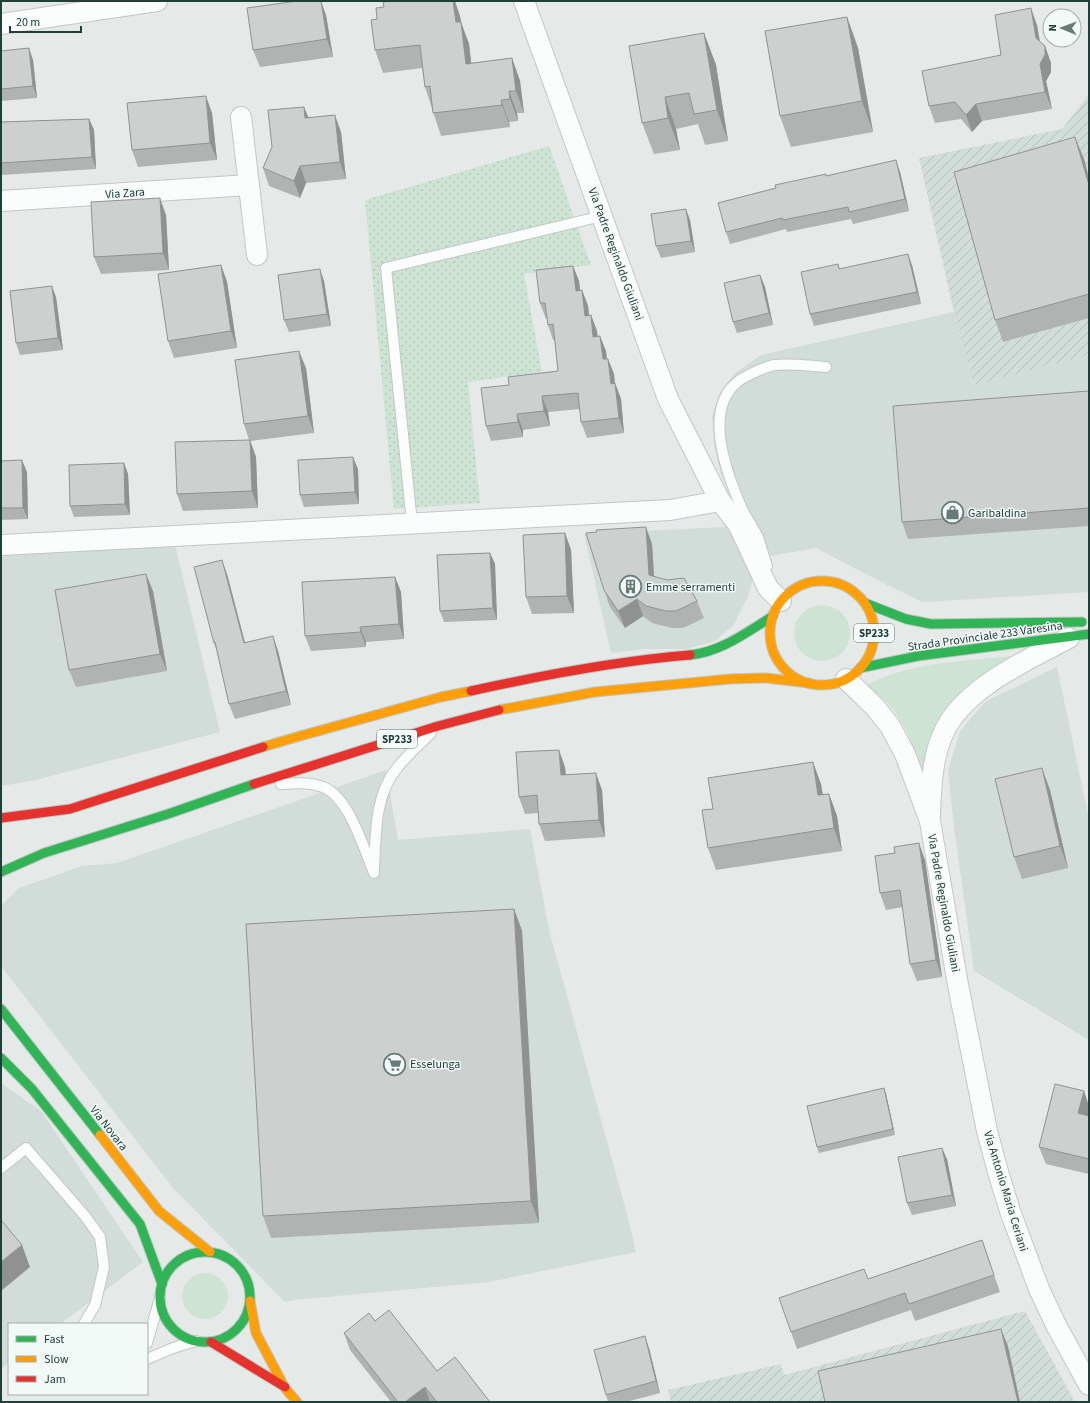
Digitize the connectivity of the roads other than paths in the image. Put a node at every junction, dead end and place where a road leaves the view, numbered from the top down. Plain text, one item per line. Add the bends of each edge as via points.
1 (157, 1) edge
2 (524, 1) edge
3 (1, 24) edge
4 (241, 117) dead end
5 (249, 185) junction
6 (1, 201) edge
7 (602, 216) junction
8 (257, 255) dead end
9 (826, 367) dead end
10 (720, 501) junction
11 (412, 523) junction
12 (1, 545) edge
13 (774, 602) junction
14 (865, 603) junction
15 (1084, 630) edge
16 (853, 673) junction
17 (809, 683) junction
18 (438, 726) junction
19 (249, 786) junction
20 (1, 818) edge
21 (930, 821) junction
22 (1, 872) edge
23 (958, 985) joint
24 (1, 1009) edge
25 (1, 1058) edge
26 (1, 1168) edge
27 (210, 1252) junction
28 (162, 1284) junction
29 (160, 1298) junction
30 (250, 1301) junction
31 (85, 1323) edge
32 (148, 1340) edge
33 (196, 1341) junction
34 (211, 1342) junction
35 (148, 1359) edge
36 (1089, 1385) edge
37 (285, 1388) junction
38 (297, 1402) edge

1 - 3 street
2 - 7 street, Via Padre Reginaldo Giuliani
4 - 5 street
5 - 6 street, Via Zara
5 - 8 street
7 - 10 street, Via Padre Reginaldo Giuliani via 668,399
7 - 11 lane via 386,268
9 - 13 lane via 774,365 762,368 730,388 722,405 718,427 721,449 743,511 759,540
10 - 11 street via 670,510
10 - 13 street, Via Padre Reginaldo Giuliani via 738,524
11 - 12 street
13 - 14 main road, SP233 via 807,583 823,581 838,583 852,590
13 - 17 main road, SP233 via 770,633 773,650 781,665 794,676
13 - 20 main road, SP233 via 727,644 699,654 581,669 441,697 293,738 70,810
14 - 15 main road, Strada Provinciale 233 Varesina / SP233 via 906,619 931,624
14 - 16 main road, SP233 via 872,619 874,636 870,653
15 - 16 main road, Strada Provinciale 233 Varesina / SP233 via 918,656
15 - 21 street, Via Padre Reginaldo Giuliani via 990,683 956,712 943,734 937,752
16 - 17 main road, SP233 via 834,683
16 - 21 street, Via Padre Reginaldo Giuliani via 890,726 905,754
17 - 18 main road, SP233 via 766,678 730,679 595,692 498,710
18 - 19 main road, SP233
18 - 19 lane via 396,769 384,791 377,818 374,873 355,825 338,797 325,788 306,783
19 - 22 main road, SP233 via 44,853
21 - 23 street, Via Padre Reginaldo Giuliani
23 - 36 street, Via Antonio Maria Ceriani via 987,1131 1010,1211 1039,1289
24 - 27 main road, Via Novara via 159,1211
25 - 28 main road via 32,1089 140,1224
26 - 31 lane via 26,1148 100,1236 104,1267 95,1305
27 - 28 main road, Via Novara via 192,1253 178,1260 168,1271
27 - 30 main road, Via Novara via 233,1261 243,1272 249,1286
28 - 29 main road, Via Novara
29 - 32 lane
29 - 33 main road, Via Novara via 163,1313 170,1325 182,1335
30 - 34 main road, Via Novara via 246,1316 238,1328 226,1337
30 - 37 main road, Via Novara via 256,1333
33 - 34 main road, Via Novara
33 - 35 lane
34 - 37 main road, Via Novara
37 - 38 main road, Via Novara

